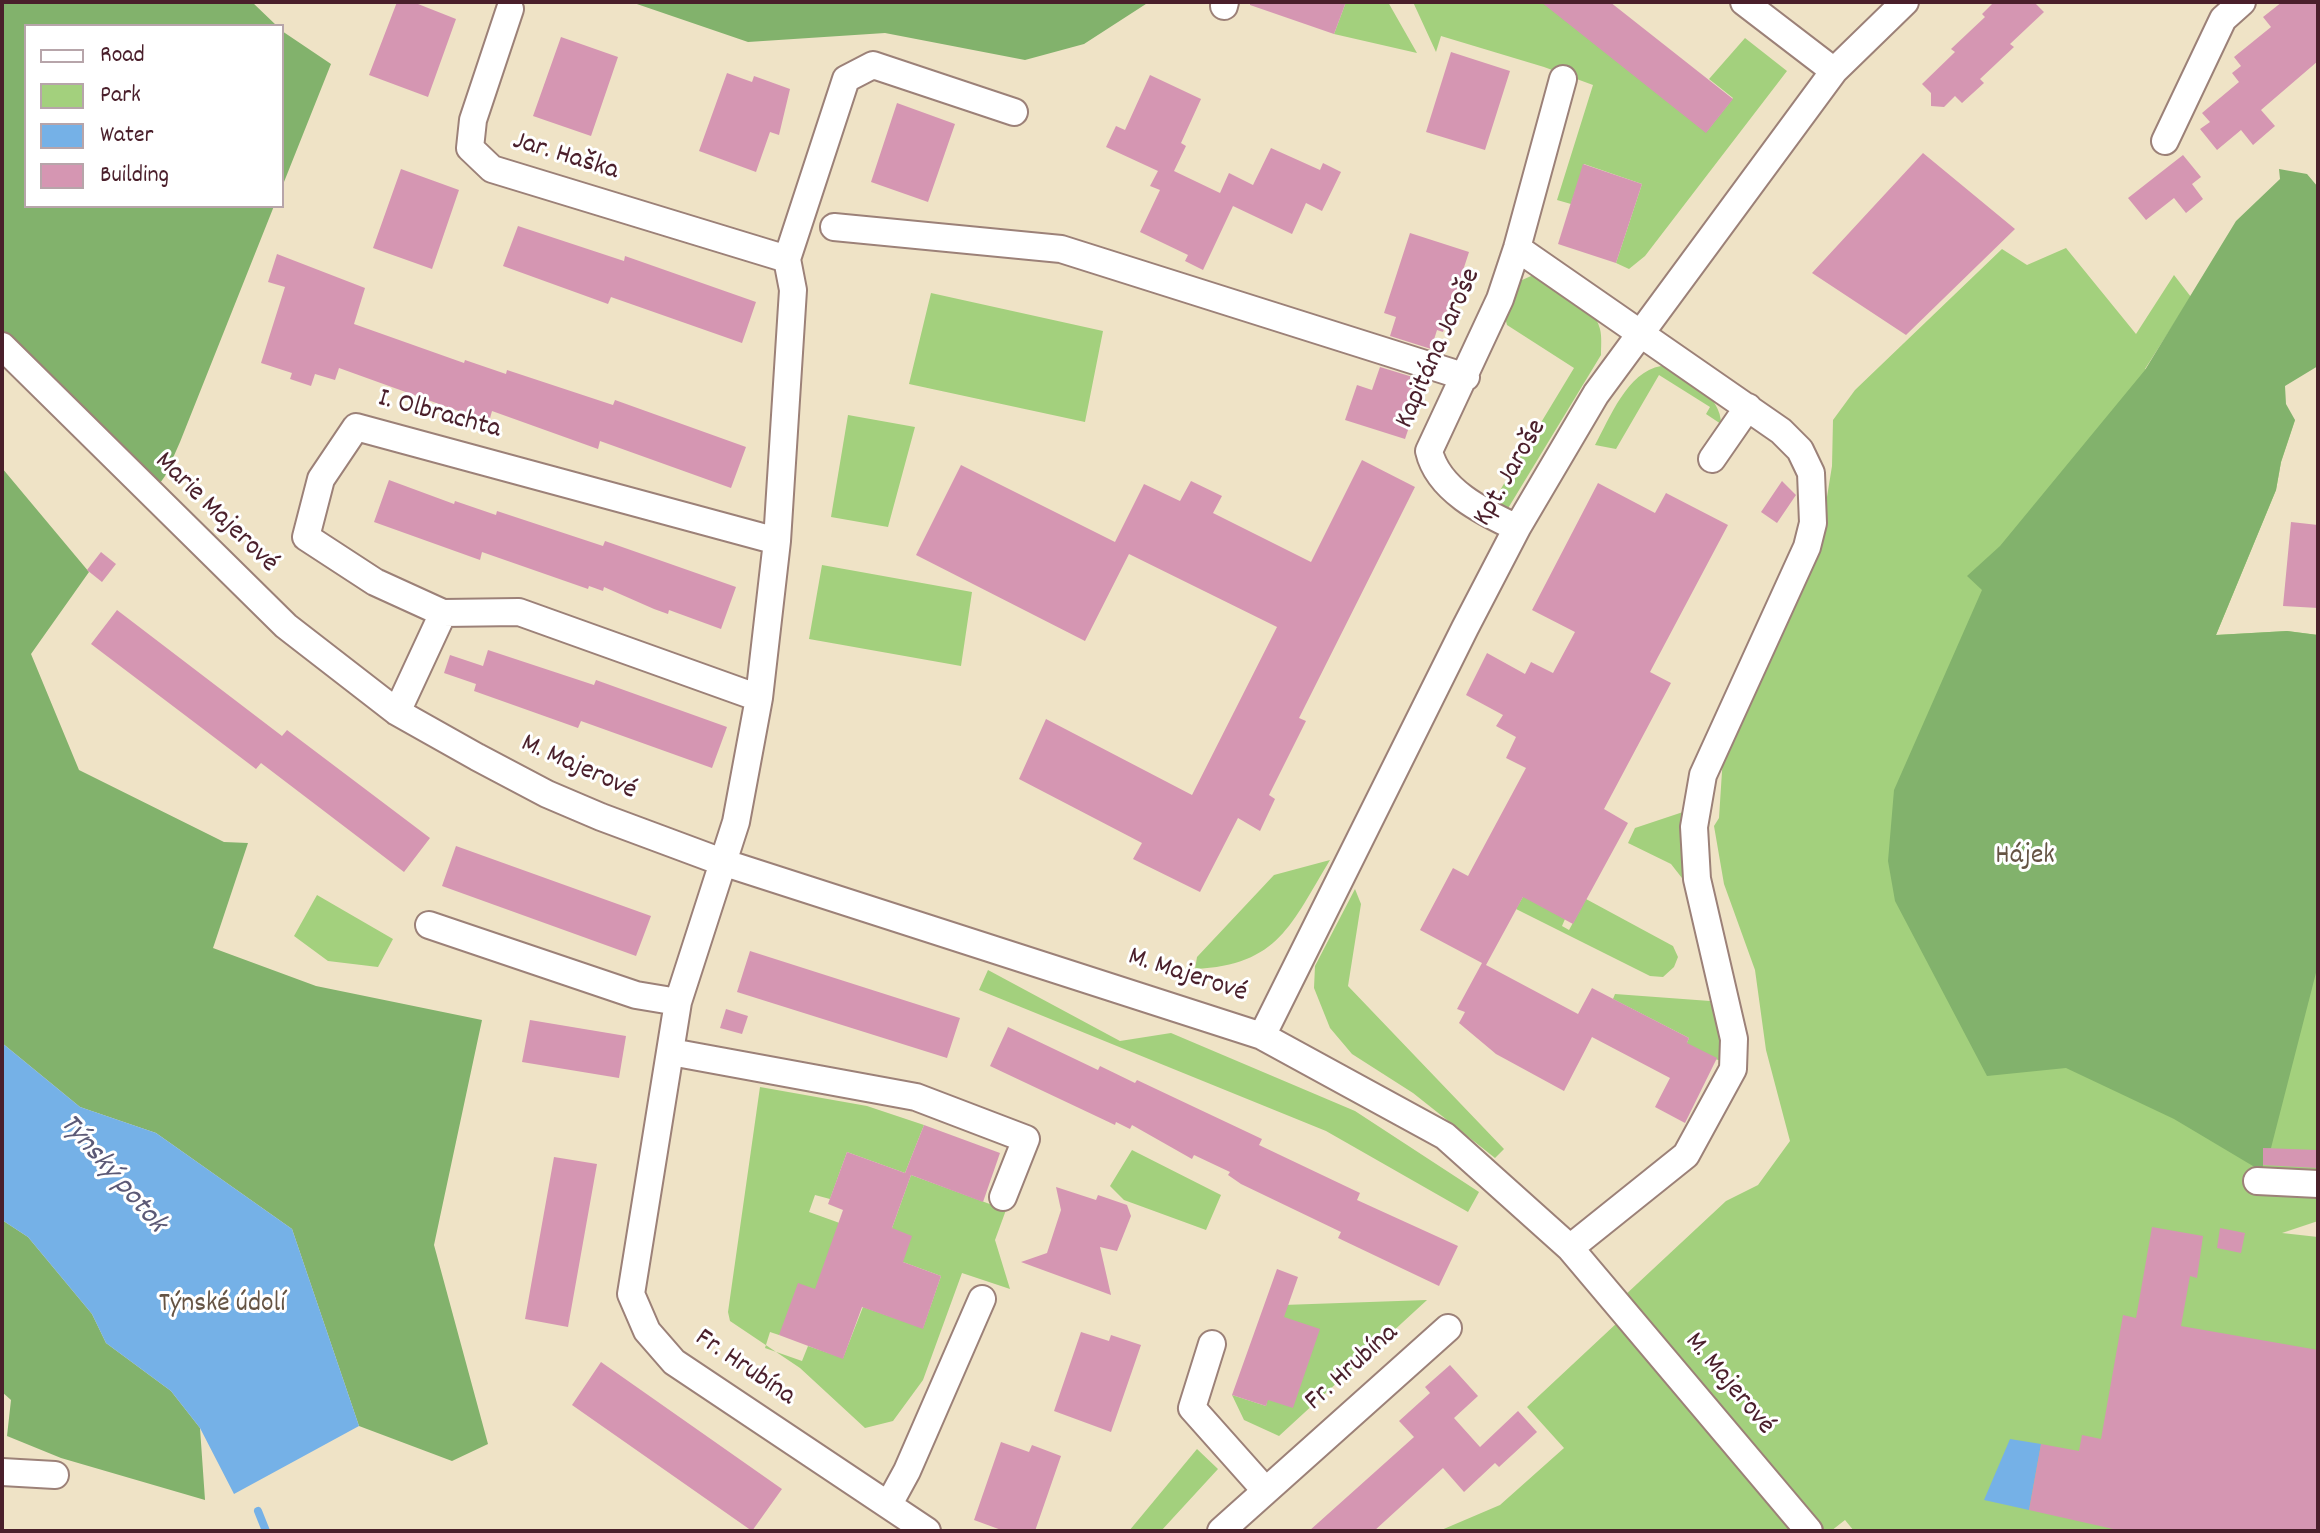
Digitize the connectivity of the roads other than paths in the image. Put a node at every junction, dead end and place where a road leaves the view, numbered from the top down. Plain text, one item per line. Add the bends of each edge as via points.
1 (1744, 2) edge
2 (1905, 2) edge
3 (2242, 2) edge
4 (510, 9) dead end
5 (1834, 71) junction
6 (1563, 79) dead end
7 (1014, 112) dead end
8 (2165, 141) dead end
9 (834, 227) dead end
10 (1517, 248) junction
11 (787, 259) junction
12 (1642, 332) junction
13 (2, 346) edge
14 (1466, 377) junction
15 (1748, 407) junction
16 (1712, 459) dead end
17 (1517, 528) junction
18 (777, 541) junction
19 (443, 613) junction
20 (759, 698) junction
21 (397, 712) junction
22 (722, 862) junction
23 (429, 925) dead end
24 (678, 1002) junction
25 (1262, 1036) junction
26 (671, 1052) junction
27 (2257, 1181) dead end
28 (2318, 1184) edge
29 (1003, 1197) dead end
30 (1570, 1248) junction
31 (982, 1299) dead end
32 (1448, 1328) dead end
33 (1212, 1344) dead end
34 (2, 1472) edge
35 (55, 1475) dead end
36 (1265, 1490) junction
37 (889, 1504) junction
38 (927, 1531) edge
39 (1221, 1531) edge
40 (1809, 1531) edge

1 - 5 street
2 - 5 street, Kpt. Jaroše
3 - 8 street via 2223,19
4 - 11 street, Jar. Haška via 473,120 470,148 492,169
5 - 12 street, Kpt. Jaroše
6 - 10 street, Kapitána Jaroše
7 - 11 street via 873,65 846,79
9 - 14 street via 1061,249
10 - 12 street, Kapitána Jaroše
10 - 14 street, Kapitána Jaroše
11 - 18 street via 793,290
12 - 15 street, Kapitána Jaroše
12 - 17 street, Kpt. Jaroše via 1596,394
13 - 21 street, Marie Majerové via 286,626
14 - 17 street, Kapitána Jaroše via 1429,451 1433,468 1449,486
15 - 16 street
15 - 30 street, Kapitána Jaroše via 1800,450 1815,495 1807,547 1697,797 1697,879 1734,1039 1733,1069 1686,1155
17 - 25 street, Kpt. Jaroše
18 - 19 street, I. Olbrachta via 356,427 321,479 306,537 375,582
18 - 20 street
19 - 20 street via 519,612
19 - 21 street
20 - 22 street via 736,822
21 - 22 street, M. Majerové via 547,794
22 - 24 street, Fr. Hrubína
22 - 25 street, M. Majerové
23 - 24 street via 636,995
24 - 26 street, Fr. Hrubína
25 - 30 street, M. Majerové via 1445,1136
26 - 29 street via 916,1097 1026,1139
26 - 37 street, Fr. Hrubína via 631,1294 647,1331 674,1362
27 - 28 street
30 - 40 street, M. Majerové
31 - 37 street
32 - 36 street, Fr. Hrubína
33 - 36 street via 1192,1408
34 - 35 street
36 - 39 street, Fr. Hrubína
37 - 38 street, Fr. Hrubína

